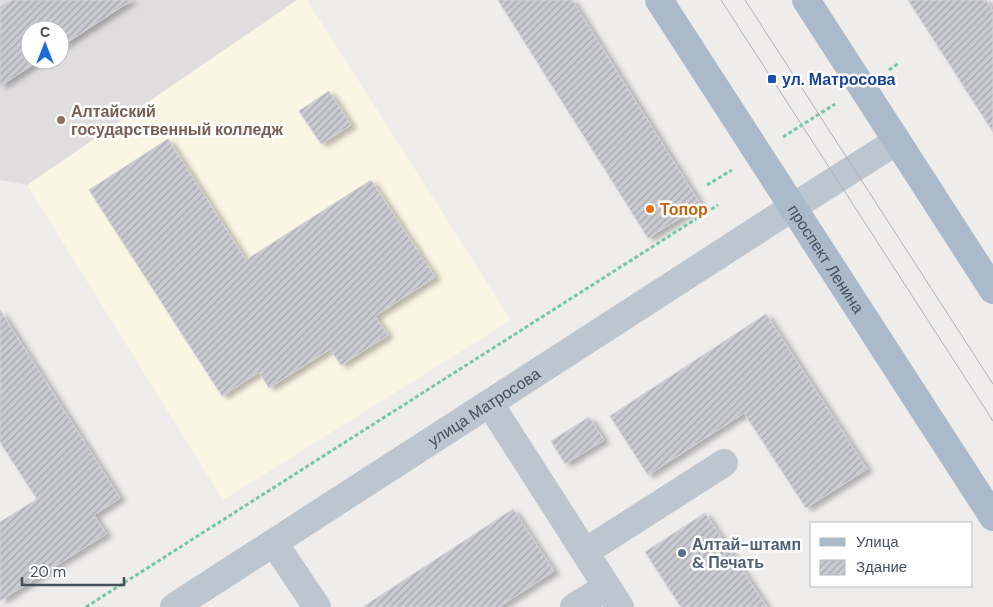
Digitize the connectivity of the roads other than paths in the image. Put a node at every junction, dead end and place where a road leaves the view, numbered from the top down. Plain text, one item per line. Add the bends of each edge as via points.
1 (659, 0) edge
2 (806, 0) edge
3 (897, 142) junction
4 (793, 207) junction
5 (993, 290) edge
6 (490, 404) junction
7 (724, 463) dead end
8 (993, 517) edge
9 (274, 543) junction
10 (585, 552) junction
11 (613, 597) edge
12 (174, 607) edge
13 (317, 607) edge
14 (574, 607) edge

1 - 4 main road, проспект Ленина
2 - 3 main road
3 - 4 street, улица Матросова
3 - 5 main road
4 - 6 street, улица Матросова
4 - 8 main road, проспект Ленина
6 - 9 street, улица Матросова
6 - 10 street
7 - 10 street
9 - 12 street, улица Матросова
9 - 13 street
10 - 11 street
11 - 14 street

